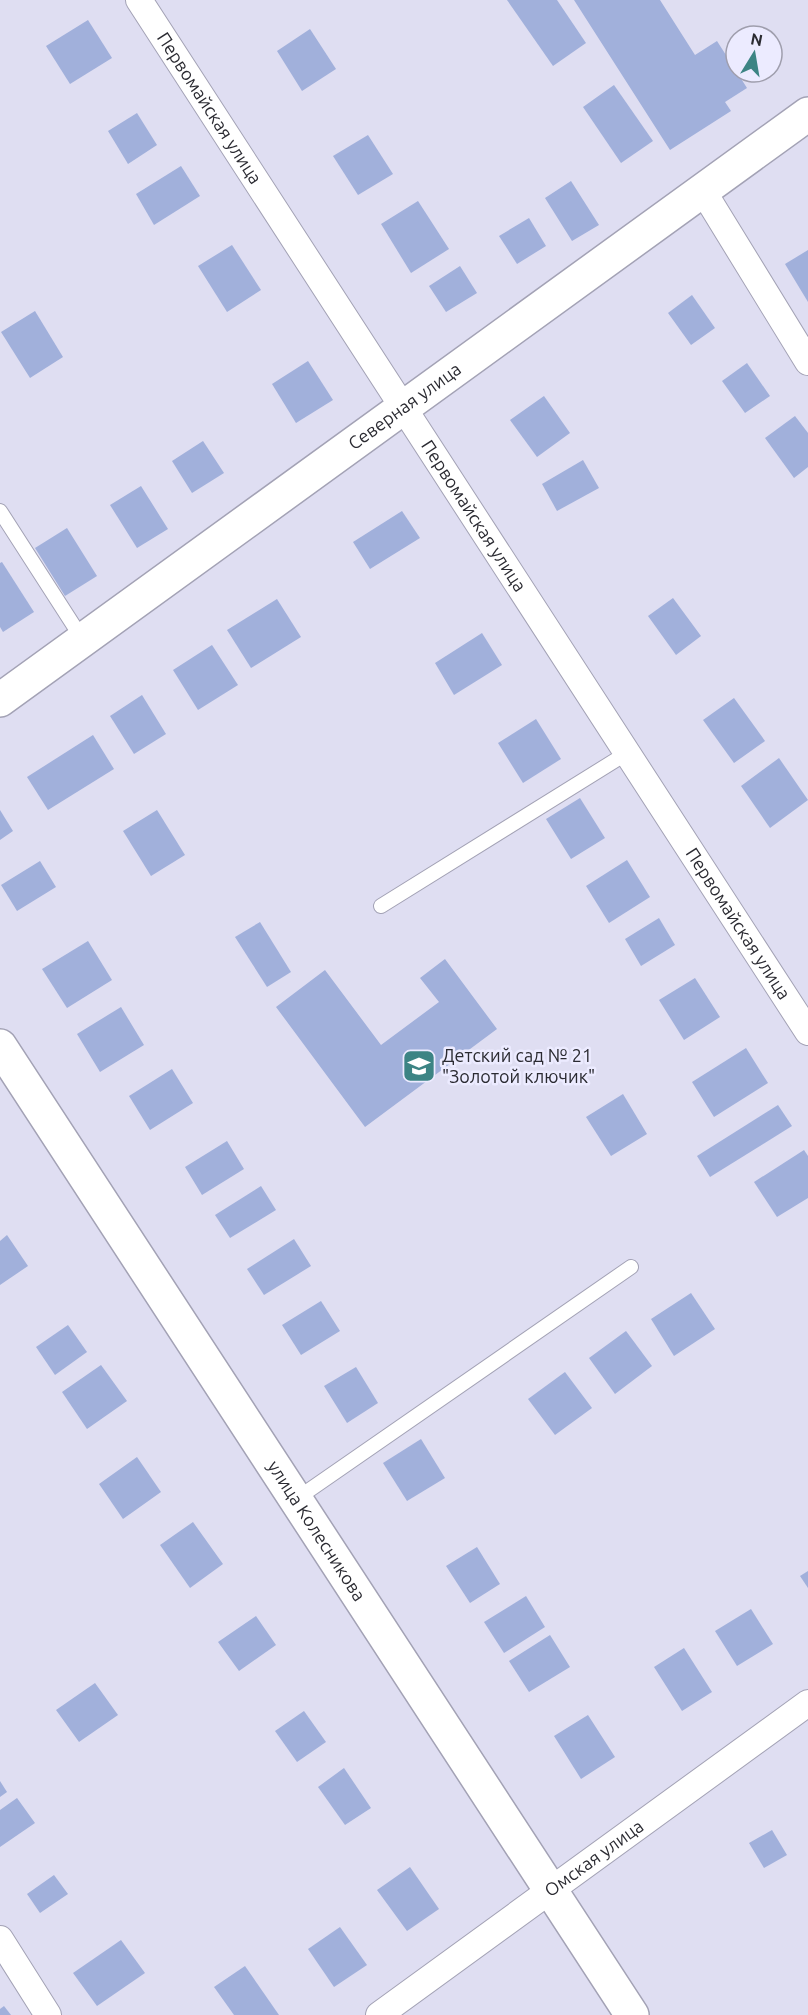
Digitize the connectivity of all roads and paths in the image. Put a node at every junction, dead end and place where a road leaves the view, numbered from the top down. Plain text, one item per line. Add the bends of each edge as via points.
1 (138, 0) edge
2 (808, 114) edge
3 (703, 191) junction
4 (808, 362) edge
5 (403, 408) junction
6 (0, 511) edge
7 (83, 640) junction
8 (0, 700) edge
9 (627, 753) junction
10 (381, 906) dead end
11 (808, 1032) edge
12 (0, 1046) edge
13 (631, 1267) dead end
14 (296, 1500) junction
15 (808, 1703) edge
16 (550, 1891) junction
17 (0, 1939) edge
18 (48, 2015) edge
19 (379, 2015) edge
20 (632, 2015) edge

1 - 5 street, Первомайская улица
2 - 3 street, Северная улица
3 - 4 street
3 - 5 street, Северная улица
5 - 7 street, Северная улица
5 - 9 street, Первомайская улица
6 - 7 lane
7 - 8 street, Северная улица
9 - 10 lane
9 - 11 street, Первомайская улица
12 - 14 street, улица Колесникова
13 - 14 lane
14 - 16 street, улица Колесникова
15 - 16 street, Омская улица
16 - 19 street, Омская улица
16 - 20 street, улица Колесникова
17 - 18 street

